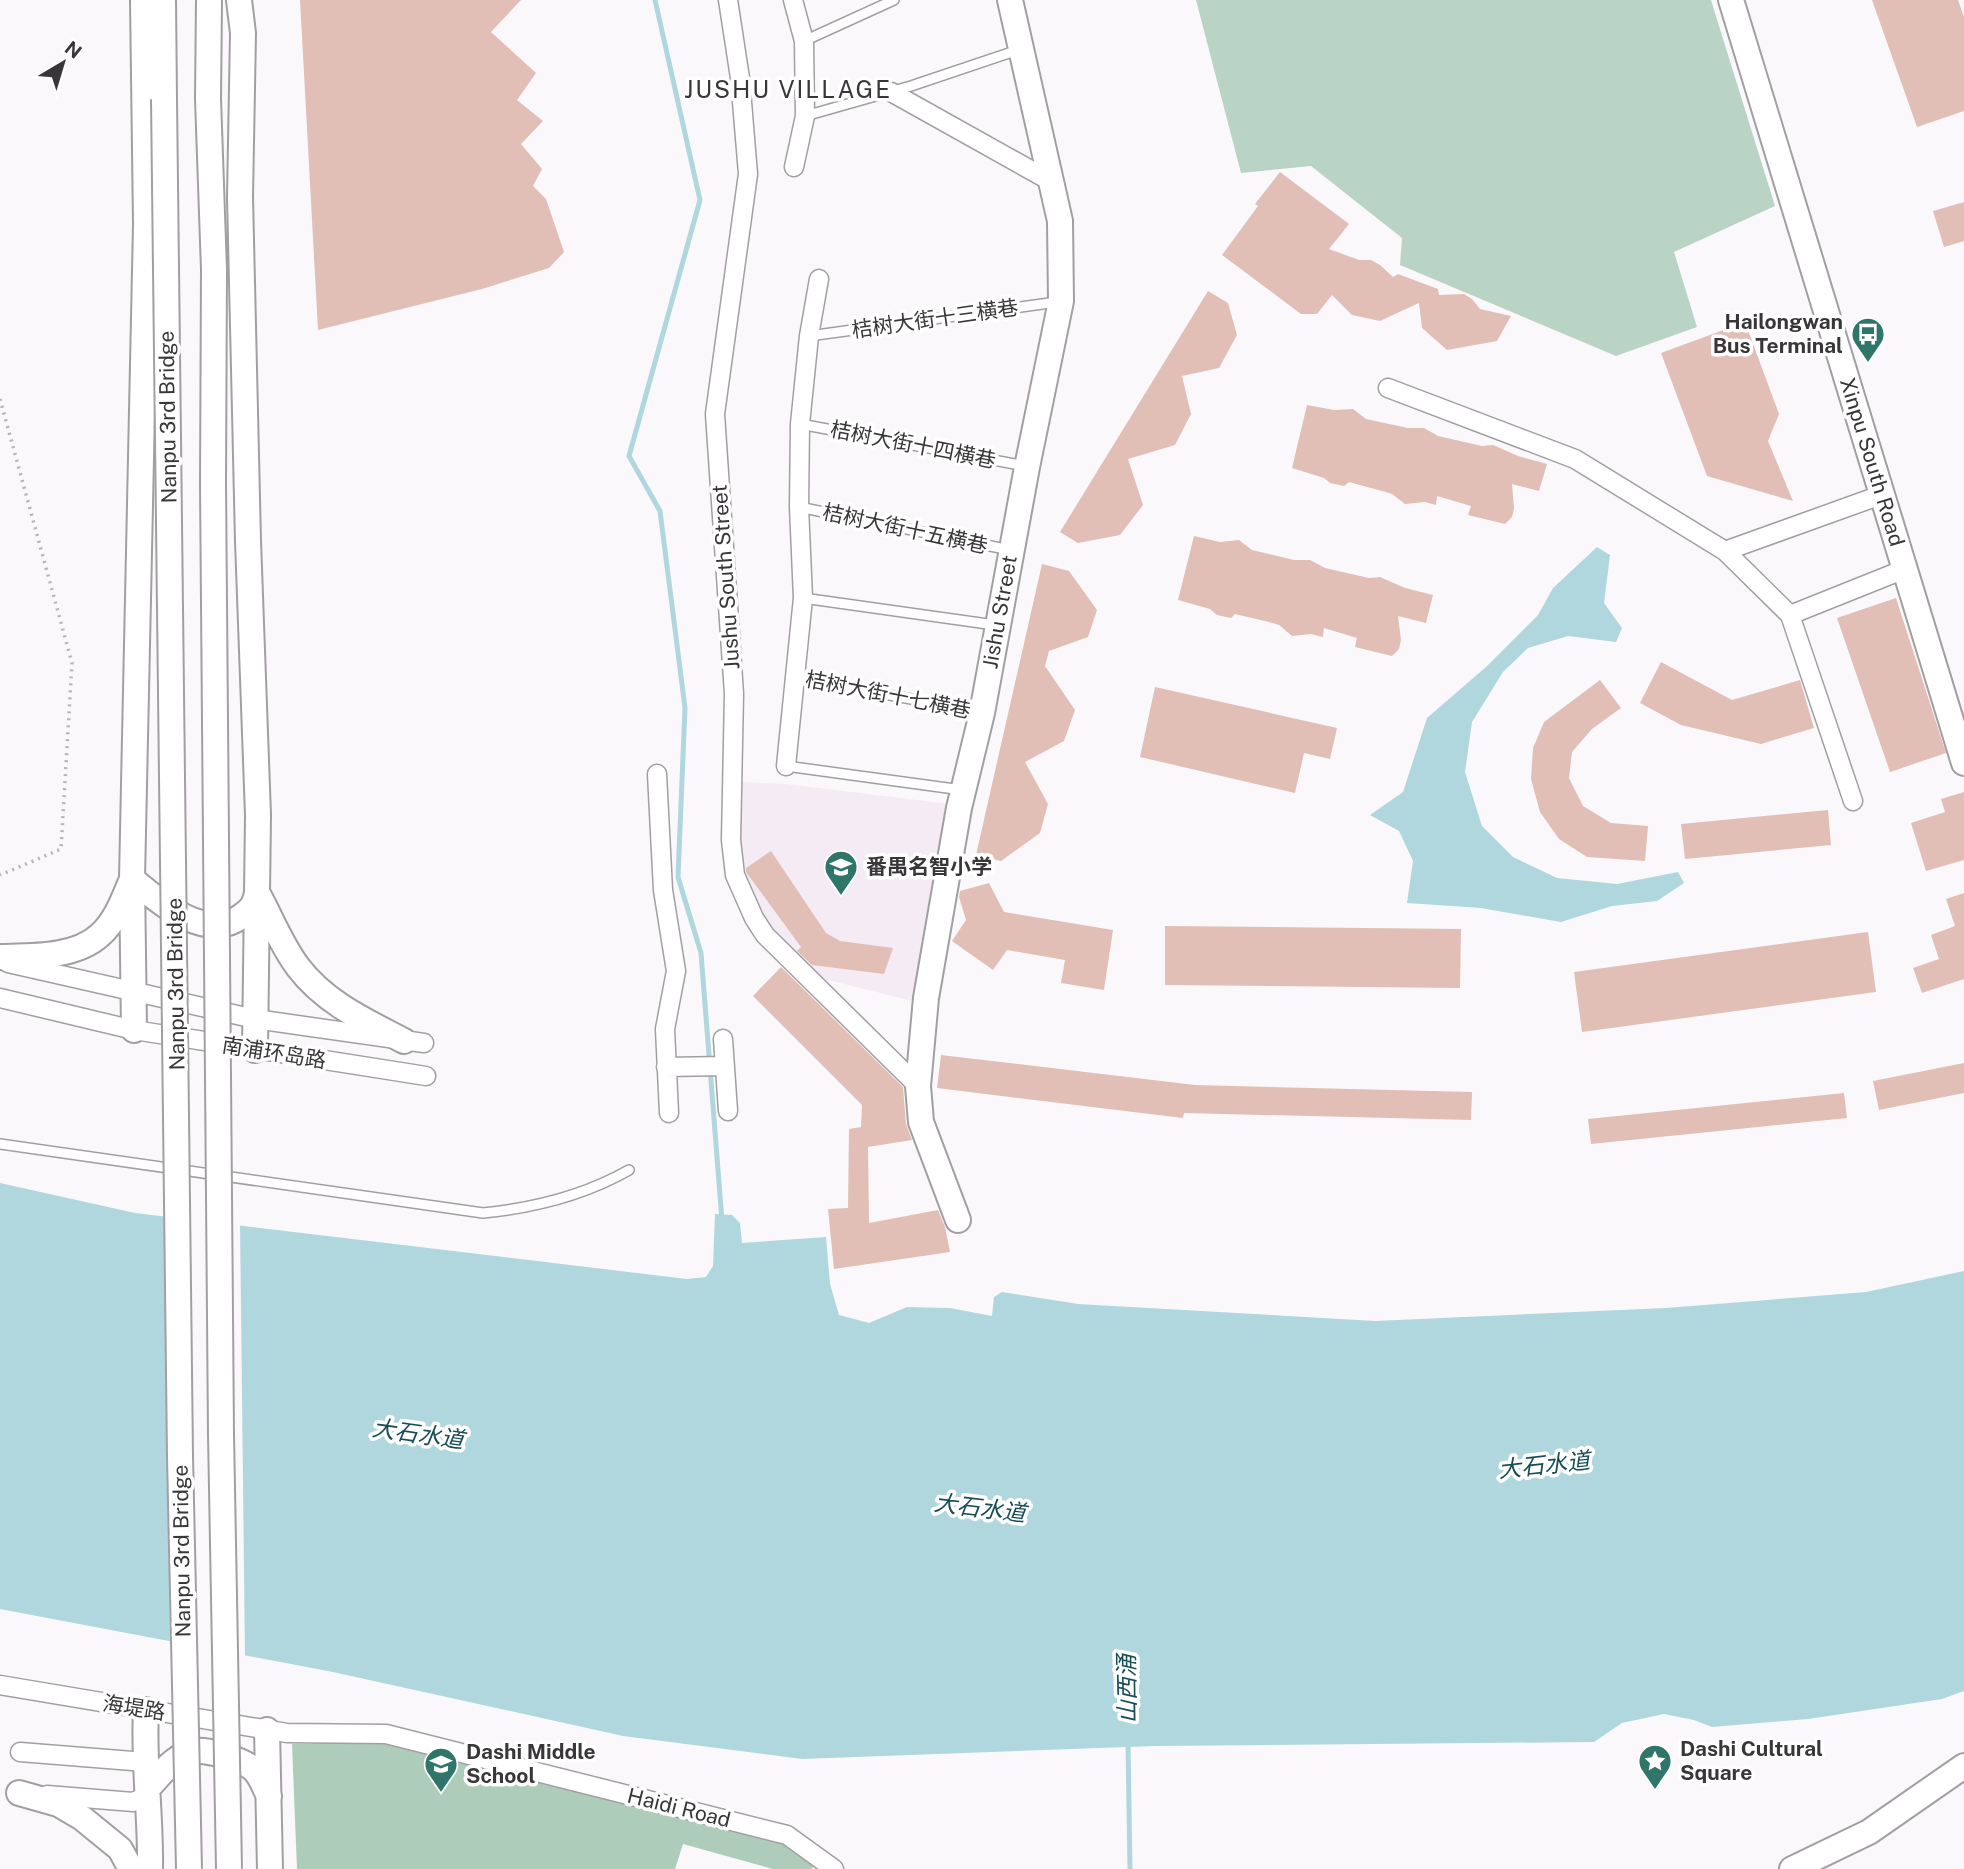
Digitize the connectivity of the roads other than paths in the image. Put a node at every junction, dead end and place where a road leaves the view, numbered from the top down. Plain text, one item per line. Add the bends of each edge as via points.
1 (143, 0) edge
2 (163, 0) edge
3 (209, 0) edge
4 (239, 0) edge
5 (728, 0) edge
6 (793, 0) edge
7 (894, 0) edge
8 (1010, 0) edge
9 (1731, 0) edge
10 (804, 40) junction
11 (1022, 48) junction
12 (891, 92) junction
13 (805, 116) junction
14 (794, 167) dead end
15 (1052, 182) junction
16 (819, 279) dead end
17 (1061, 301) junction
18 (809, 336) junction
19 (1388, 388) dead end
20 (800, 424) junction
21 (1027, 467) junction
22 (1881, 495) junction
23 (799, 507) junction
24 (1011, 550) junction
25 (1725, 551) junction
26 (1905, 569) junction
27 (803, 598) junction
28 (1790, 615) junction
29 (997, 625) junction
30 (793, 677) junction
31 (982, 713) junction
32 (1964, 763) edge
33 (786, 766) joint
34 (657, 774) dead end
35 (964, 790) junction
36 (1853, 801) dead end
37 (132, 879) junction
38 (257, 892) junction
39 (0, 959) edge
40 (134, 993) junction
41 (0, 998) edge
42 (255, 1019) junction
43 (134, 1030) junction
44 (723, 1039) dead end
45 (414, 1042) joint
46 (256, 1050) junction
47 (725, 1066) junction
48 (666, 1068) junction
49 (426, 1076) dead end
50 (918, 1086) junction
51 (729, 1111) dead end
52 (669, 1112) dead end
53 (0, 1144) edge
54 (629, 1170) dead end
55 (958, 1220) dead end
56 (0, 1685) edge
57 (146, 1710) junction
58 (267, 1730) junction
59 (20, 1752) dead end
60 (145, 1762) junction
61 (1964, 1766) edge
62 (1964, 1777) edge
63 (149, 1792) junction
64 (19, 1793) joint
65 (269, 1797) junction
66 (1919, 1798) junction
67 (131, 1869) edge
68 (150, 1869) edge
69 (189, 1869) edge
70 (229, 1869) edge
71 (270, 1869) edge
72 (834, 1869) edge
73 (1792, 1869) edge

1 - 37 main road via 146,224
2 - 69 main road, Nanpu 3rd Bridge, bridge
3 - 70 main road, Nanpu 3rd Bridge, bridge via 220,1434
4 - 38 main road
5 - 50 street, Jushu South Street via 748,174 715,414 734,694 731,841 735,875 765,936
6 - 10 street
7 - 10 lane
8 - 11 main road, Jishu Street
9 - 22 main road, Xinpu South Road
10 - 13 street
11 - 12 lane
11 - 15 main road, Jishu Street
12 - 13 lane
12 - 15 street
13 - 14 street
15 - 17 main road, Jishu Street via 1060,221
16 - 18 street
17 - 18 lane, 桔树大街十三横巷
17 - 21 main road, Jishu Street
18 - 20 street
19 - 25 street via 1575,459
20 - 21 lane, 桔树大街十四横巷
20 - 23 street
21 - 24 main road, Jishu Street
22 - 25 street
22 - 26 main road, Xinpu South Road
23 - 24 lane, 桔树大街十五横巷
23 - 27 street
24 - 29 main road, Jishu Street
25 - 28 street
26 - 28 street
26 - 32 main road, Xinpu South Road
27 - 29 lane
27 - 30 street
28 - 36 street
29 - 31 main road, Jishu Street
30 - 31 lane, 桔树大街十七横巷
30 - 33 street
31 - 35 main road, Jishu Street
33 - 35 lane
34 - 48 street via 663,890 676,971 665,1029
35 - 50 main road, Jishu Street via 926,998
37 - 38 main road via 157,901 204,923 237,920 256,902
37 - 39 main road via 118,912 100,936 81,947 51,954
37 - 40 main road
38 - 42 main road
38 - 45 main road via 283,943 312,983 352,1014
39 - 40 street, 南浦环岛路
40 - 42 street, 南浦环岛路
40 - 43 main road
41 - 43 street, 南浦环岛路
42 - 45 street, 南浦环岛路
42 - 46 main road
43 - 46 street, 南浦环岛路
44 - 47 street
46 - 49 street, 南浦环岛路
47 - 48 street
47 - 51 street
48 - 52 street
50 - 55 main road, Jishu Street via 921,1122
53 - 54 lane via 483,1213 520,1210 602,1186
56 - 57 street, 海堤路
57 - 58 street, 海堤路
57 - 60 main road
58 - 65 main road
58 - 72 street, Haidi Road via 386,1734 787,1835
59 - 60 street
60 - 63 main road
61 - 66 main road
62 - 66 main road
63 - 64 street via 133,1802
63 - 65 main road via 166,1769 191,1751 240,1761 256,1770
63 - 68 main road
64 - 67 main road via 58,1804 82,1818 120,1849
65 - 71 main road
66 - 73 main road via 1869,1832

